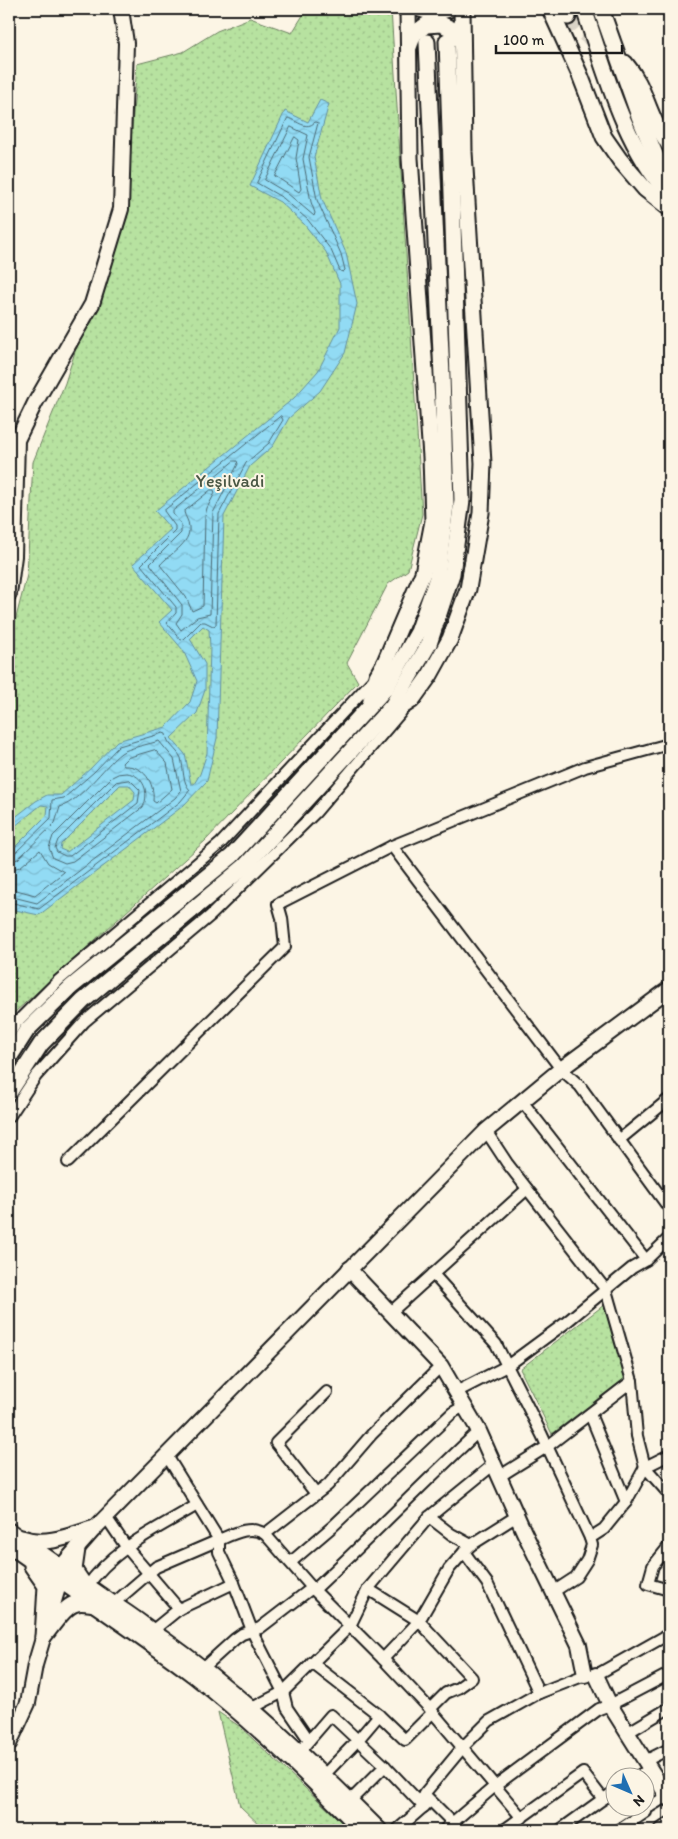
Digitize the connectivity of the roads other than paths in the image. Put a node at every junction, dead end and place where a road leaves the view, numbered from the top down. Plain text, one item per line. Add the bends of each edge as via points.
1 (121, 9) edge
2 (408, 9) edge
3 (420, 9) edge
4 (449, 9) edge
5 (462, 9) edge
6 (550, 9) edge
7 (584, 9) edge
8 (601, 9) edge
9 (447, 41) dead end
10 (427, 42) dead end
11 (462, 43) junction
12 (408, 48) junction
13 (625, 63) tunnel mouth
14 (669, 145) edge
15 (669, 175) edge
16 (669, 195) edge
17 (669, 208) edge
18 (9, 594) edge
19 (377, 676) junction
20 (412, 700) junction
21 (370, 707) junction
22 (377, 724) junction
23 (669, 744) edge
24 (392, 846) junction
25 (669, 989) edge
26 (9, 1035) edge
27 (9, 1058) edge
28 (561, 1069) junction
29 (9, 1094) edge
30 (669, 1099) edge
31 (522, 1102) junction
32 (9, 1117) edge
33 (486, 1131) junction
34 (620, 1140) junction
35 (68, 1162) dead end
36 (527, 1189) junction
37 (669, 1208) edge
38 (669, 1238) edge
39 (646, 1260) junction
40 (349, 1269) junction
41 (433, 1274) junction
42 (606, 1290) junction
43 (390, 1313) junction
44 (441, 1366) junction
45 (507, 1366) junction
46 (632, 1381) junction
47 (327, 1392) dead end
48 (456, 1392) junction
49 (464, 1406) junction
50 (590, 1414) junction
51 (479, 1432) junction
52 (548, 1446) junction
53 (669, 1455) edge
54 (167, 1456) junction
55 (645, 1467) junction
56 (497, 1470) junction
57 (316, 1494) junction
58 (669, 1494) edge
59 (626, 1502) junction
60 (197, 1504) junction
61 (517, 1516) junction
62 (429, 1517) junction
63 (101, 1523) junction
64 (265, 1534) junction
65 (11, 1537) edge
66 (590, 1538) junction
67 (219, 1540) junction
68 (471, 1544) junction
69 (669, 1546) edge
70 (127, 1548) junction
71 (77, 1549) junction
72 (464, 1552) junction
73 (27, 1558) junction
74 (291, 1562) junction
75 (149, 1573) junction
76 (61, 1575) junction
77 (234, 1583) junction
78 (85, 1585) junction
79 (313, 1589) junction
80 (368, 1589) junction
81 (669, 1590) edge
82 (553, 1592) junction
83 (94, 1604) junction
84 (113, 1604) junction
85 (179, 1609) junction
86 (419, 1620) junction
87 (350, 1626) junction
88 (152, 1632) junction
89 (253, 1632) junction
90 (669, 1634) edge
91 (44, 1637) junction
92 (383, 1659) junction
93 (312, 1662) junction
94 (203, 1668) junction
95 (669, 1674) edge
96 (591, 1675) junction
97 (283, 1692) junction
98 (538, 1693) junction
99 (610, 1705) junction
100 (252, 1708) junction
101 (669, 1708) edge
102 (432, 1710) junction
103 (379, 1715) junction
104 (628, 1733) junction
105 (357, 1741) junction
106 (9, 1744) edge
107 (304, 1746) junction
108 (463, 1747) junction
109 (669, 1749) edge
110 (385, 1766) junction
111 (643, 1766) edge
112 (648, 1766) edge
113 (324, 1775) junction
114 (656, 1783) edge
115 (495, 1786) junction
116 (606, 1798) edge
117 (669, 1798) edge
118 (603, 1800) junction
119 (350, 1801) junction
120 (427, 1804) junction
121 (522, 1818) junction
122 (669, 1823) edge
123 (457, 1826) edge
124 (362, 1830) edge
125 (379, 1830) edge
126 (397, 1830) edge
127 (444, 1830) edge
128 (504, 1830) edge
129 (560, 1830) edge
130 (619, 1830) edge
131 (659, 1830) edge

1 - 18 street via 126,43 121,209 92,304 35,403 18,440 14,556
2 - 12 main road
3 - 4 main road via 434,13
5 - 11 main road
6 - 17 main road via 604,137 645,189
7 - 16 main road via 634,146
8 - 15 main road via 639,116 659,164
9 - 22 main road via 462,500 452,574 429,644 392,706
10 - 21 main road via 446,505 437,578 418,632 386,688
11 - 12 main road via 454,30 441,24 426,25 414,34
11 - 20 main road via 464,152 483,463 481,513 468,588 450,639
12 - 19 main road via 410,158 433,521 423,573
13 - 14 main road via 643,89
19 - 21 main road
19 - 26 street via 221,843 60,980 17,1022
20 - 22 main road
20 - 32 street via 315,813 210,916 84,1022 36,1076
21 - 27 main road via 232,856 71,987 27,1030
22 - 29 main road via 244,866 83,1001 41,1044
23 - 24 street via 584,767
24 - 28 street
24 - 35 street via 278,904 285,947
25 - 28 street
28 - 31 street
28 - 34 street via 580,1086
30 - 34 street
31 - 33 street
31 - 39 street
33 - 36 street
33 - 40 street
34 - 37 street
36 - 41 street
36 - 42 street
38 - 39 street
39 - 42 street
40 - 43 street
40 - 54 street
41 - 43 street
41 - 45 street via 496,1344
42 - 45 street
42 - 46 street
43 - 44 street
44 - 48 street
44 - 57 street
45 - 48 street
45 - 52 street
46 - 50 street
46 - 55 street via 637,1436
47 - 57 street via 276,1443
48 - 49 street
49 - 51 street
49 - 74 street via 452,1413
50 - 52 street
50 - 59 street
51 - 56 street
51 - 79 street
52 - 56 street
52 - 66 street
53 - 55 street
54 - 60 street
54 - 63 street
55 - 58 street
55 - 59 street
56 - 61 street
56 - 62 street
57 - 64 street
59 - 66 street via 604,1529
60 - 67 street
60 - 70 street
61 - 68 street
61 - 82 street
62 - 68 street
62 - 80 street
63 - 65 main road via 41,1542
63 - 70 street
63 - 71 street
64 - 67 street via 249,1530
64 - 74 street
65 - 73 main road
65 - 76 main road
66 - 82 street via 592,1545 587,1560 576,1577
67 - 75 street
67 - 77 street via 219,1552
68 - 72 street
69 - 81 street via 653,1566 648,1584
70 - 75 street
70 - 78 street
71 - 76 street via 66,1562
71 - 78 main road via 74,1570
72 - 86 street via 449,1569
72 - 98 street via 487,1582
73 - 76 main road
73 - 91 main road via 46,1586
74 - 79 street
75 - 84 street
75 - 85 street
76 - 78 main road
76 - 83 main road
76 - 91 street
77 - 85 street
77 - 89 street
78 - 84 main road
79 - 87 street
79 - 89 street
80 - 86 street
80 - 87 street
82 - 96 street
83 - 91 main road via 73,1604
83 - 124 main road via 195,1676 243,1716
84 - 88 main road
85 - 88 street
86 - 92 street
86 - 102 street via 472,1678 446,1693
87 - 92 street
87 - 93 street
88 - 94 main road
89 - 94 street via 235,1639
89 - 97 street
90 - 96 street
91 - 106 street via 28,1703
92 - 102 street
93 - 97 street
93 - 103 street
94 - 100 main road
95 - 99 street
96 - 98 street
96 - 99 street
97 - 100 street
97 - 107 street
98 - 108 street via 489,1721
99 - 104 street
99 - 115 street via 599,1709
100 - 107 main road
101 - 104 street
102 - 103 street via 405,1740
102 - 108 street
103 - 105 street
104 - 111 street
105 - 107 street via 331,1715
105 - 110 street
105 - 113 street
107 - 113 main road
108 - 115 street
108 - 120 street via 424,1794
109 - 112 street
110 - 119 street
110 - 120 street
113 - 119 main road
114 - 117 street
115 - 121 street
115 - 123 street
116 - 118 street
117 - 130 street via 646,1809
118 - 121 street via 583,1773
118 - 129 street
119 - 125 main road
120 - 123 street
120 - 126 street
121 - 128 street
122 - 131 street
123 - 127 street

